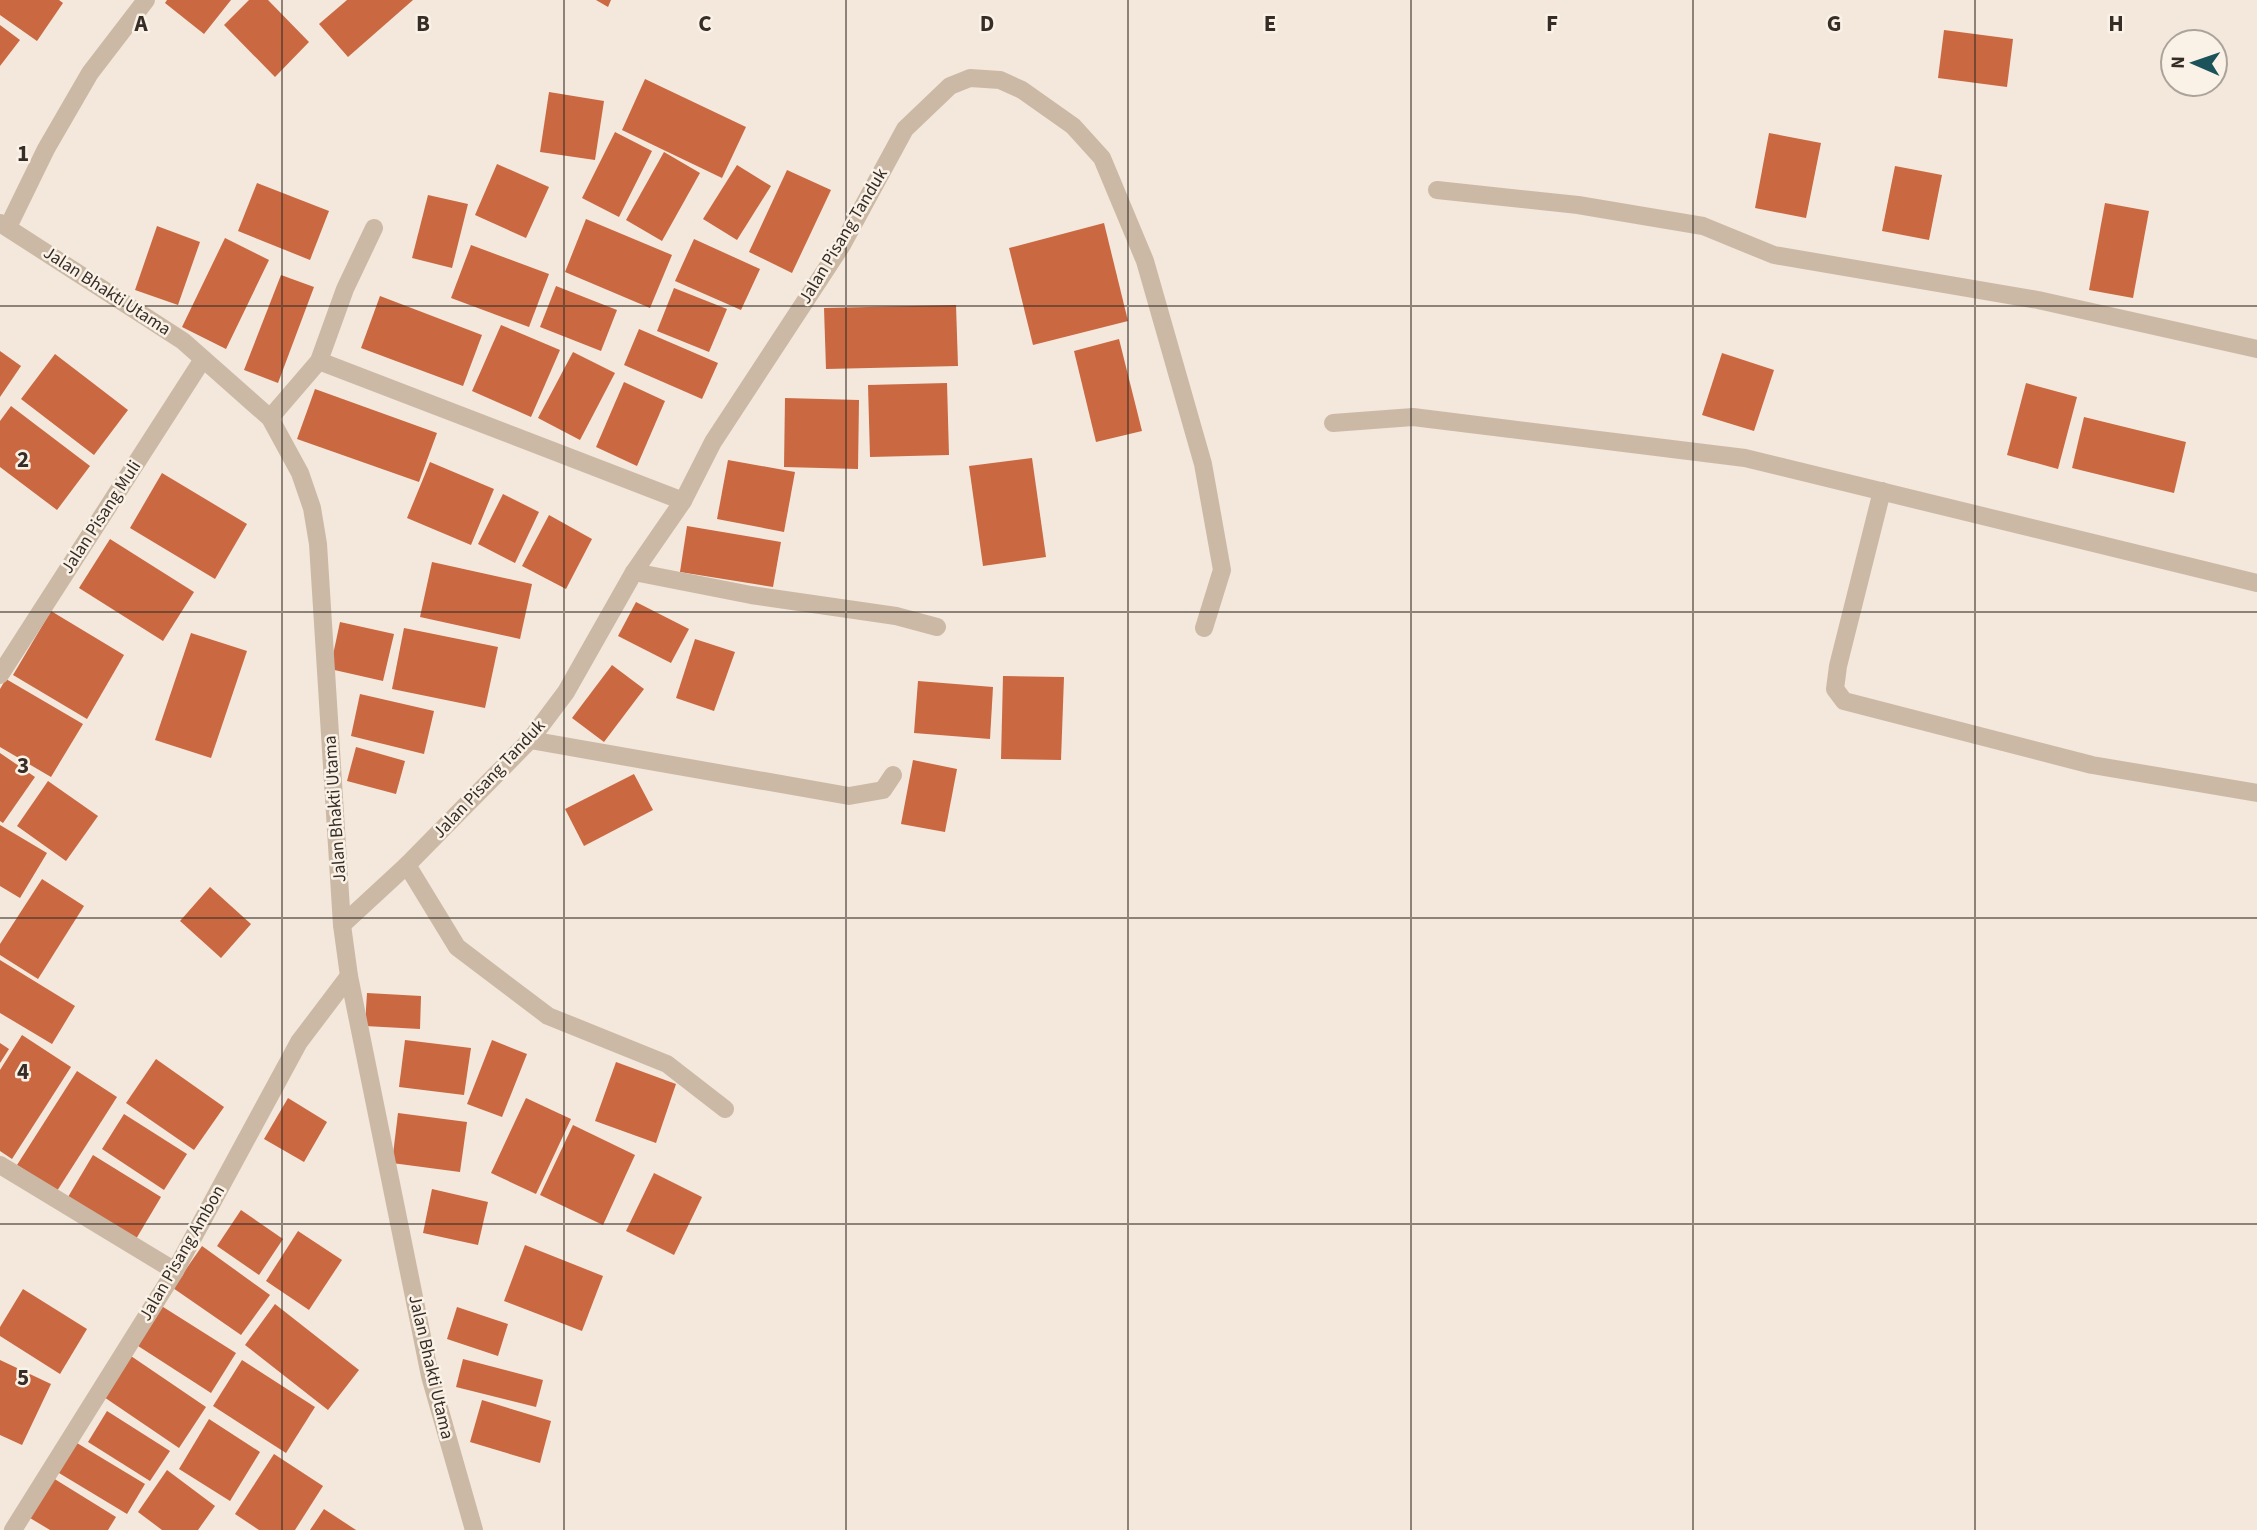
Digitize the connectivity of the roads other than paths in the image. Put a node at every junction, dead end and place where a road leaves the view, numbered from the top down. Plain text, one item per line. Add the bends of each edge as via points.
1 (146, 0) edge
2 (1437, 190) dead end
3 (4, 225) edge
4 (374, 228) dead end
5 (2257, 349) edge
6 (202, 359) junction
7 (319, 361) junction
8 (270, 418) junction
9 (1333, 423) dead end
10 (1882, 491) junction
11 (683, 501) junction
12 (634, 572) junction
13 (2257, 583) edge
14 (937, 627) dead end
15 (1204, 628) dead end
16 (0, 675) edge
17 (530, 740) junction
18 (893, 775) dead end
19 (2257, 793) edge
20 (407, 865) junction
21 (342, 925) junction
22 (349, 976) junction
23 (725, 1109) dead end
24 (0, 1165) edge
25 (175, 1271) junction
26 (468, 1526) edge
27 (13, 1530) edge

1 - 3 street via 90,74
2 - 5 street via 1578,205 1703,226 1773,255 2038,300
3 - 6 street, Jalan Bhakti Utama via 183,341
4 - 7 street
6 - 8 street, Jalan Bhakti Utama
6 - 16 street, Jalan Pisang Muli
7 - 8 street
7 - 11 street
8 - 21 street, Jalan Bhakti Utama via 300,473 318,544
9 - 10 street via 1413,417 1745,458
10 - 13 street
10 - 19 street via 1838,666 1835,689 1844,701 2092,765
11 - 12 street, Jalan Pisang Tanduk
11 - 15 street, Jalan Pisang Tanduk via 713,442 842,245 905,129 950,86 970,78 1000,80 1073,126 1102,158 1145,261 1203,464 1222,570
12 - 14 street via 896,616
12 - 17 street, Jalan Pisang Tanduk via 566,692
17 - 18 street via 849,796 883,790
17 - 20 street, Jalan Pisang Tanduk
20 - 21 street, Jalan Pisang Tanduk
20 - 23 street via 457,947 467,955 548,1016 667,1064
21 - 22 street, Jalan Bhakti Utama
22 - 25 street, Jalan Pisang Ambon via 299,1042
22 - 26 street, Jalan Bhakti Utama via 430,1376
24 - 25 street
25 - 27 street, Jalan Pisang Ambon

